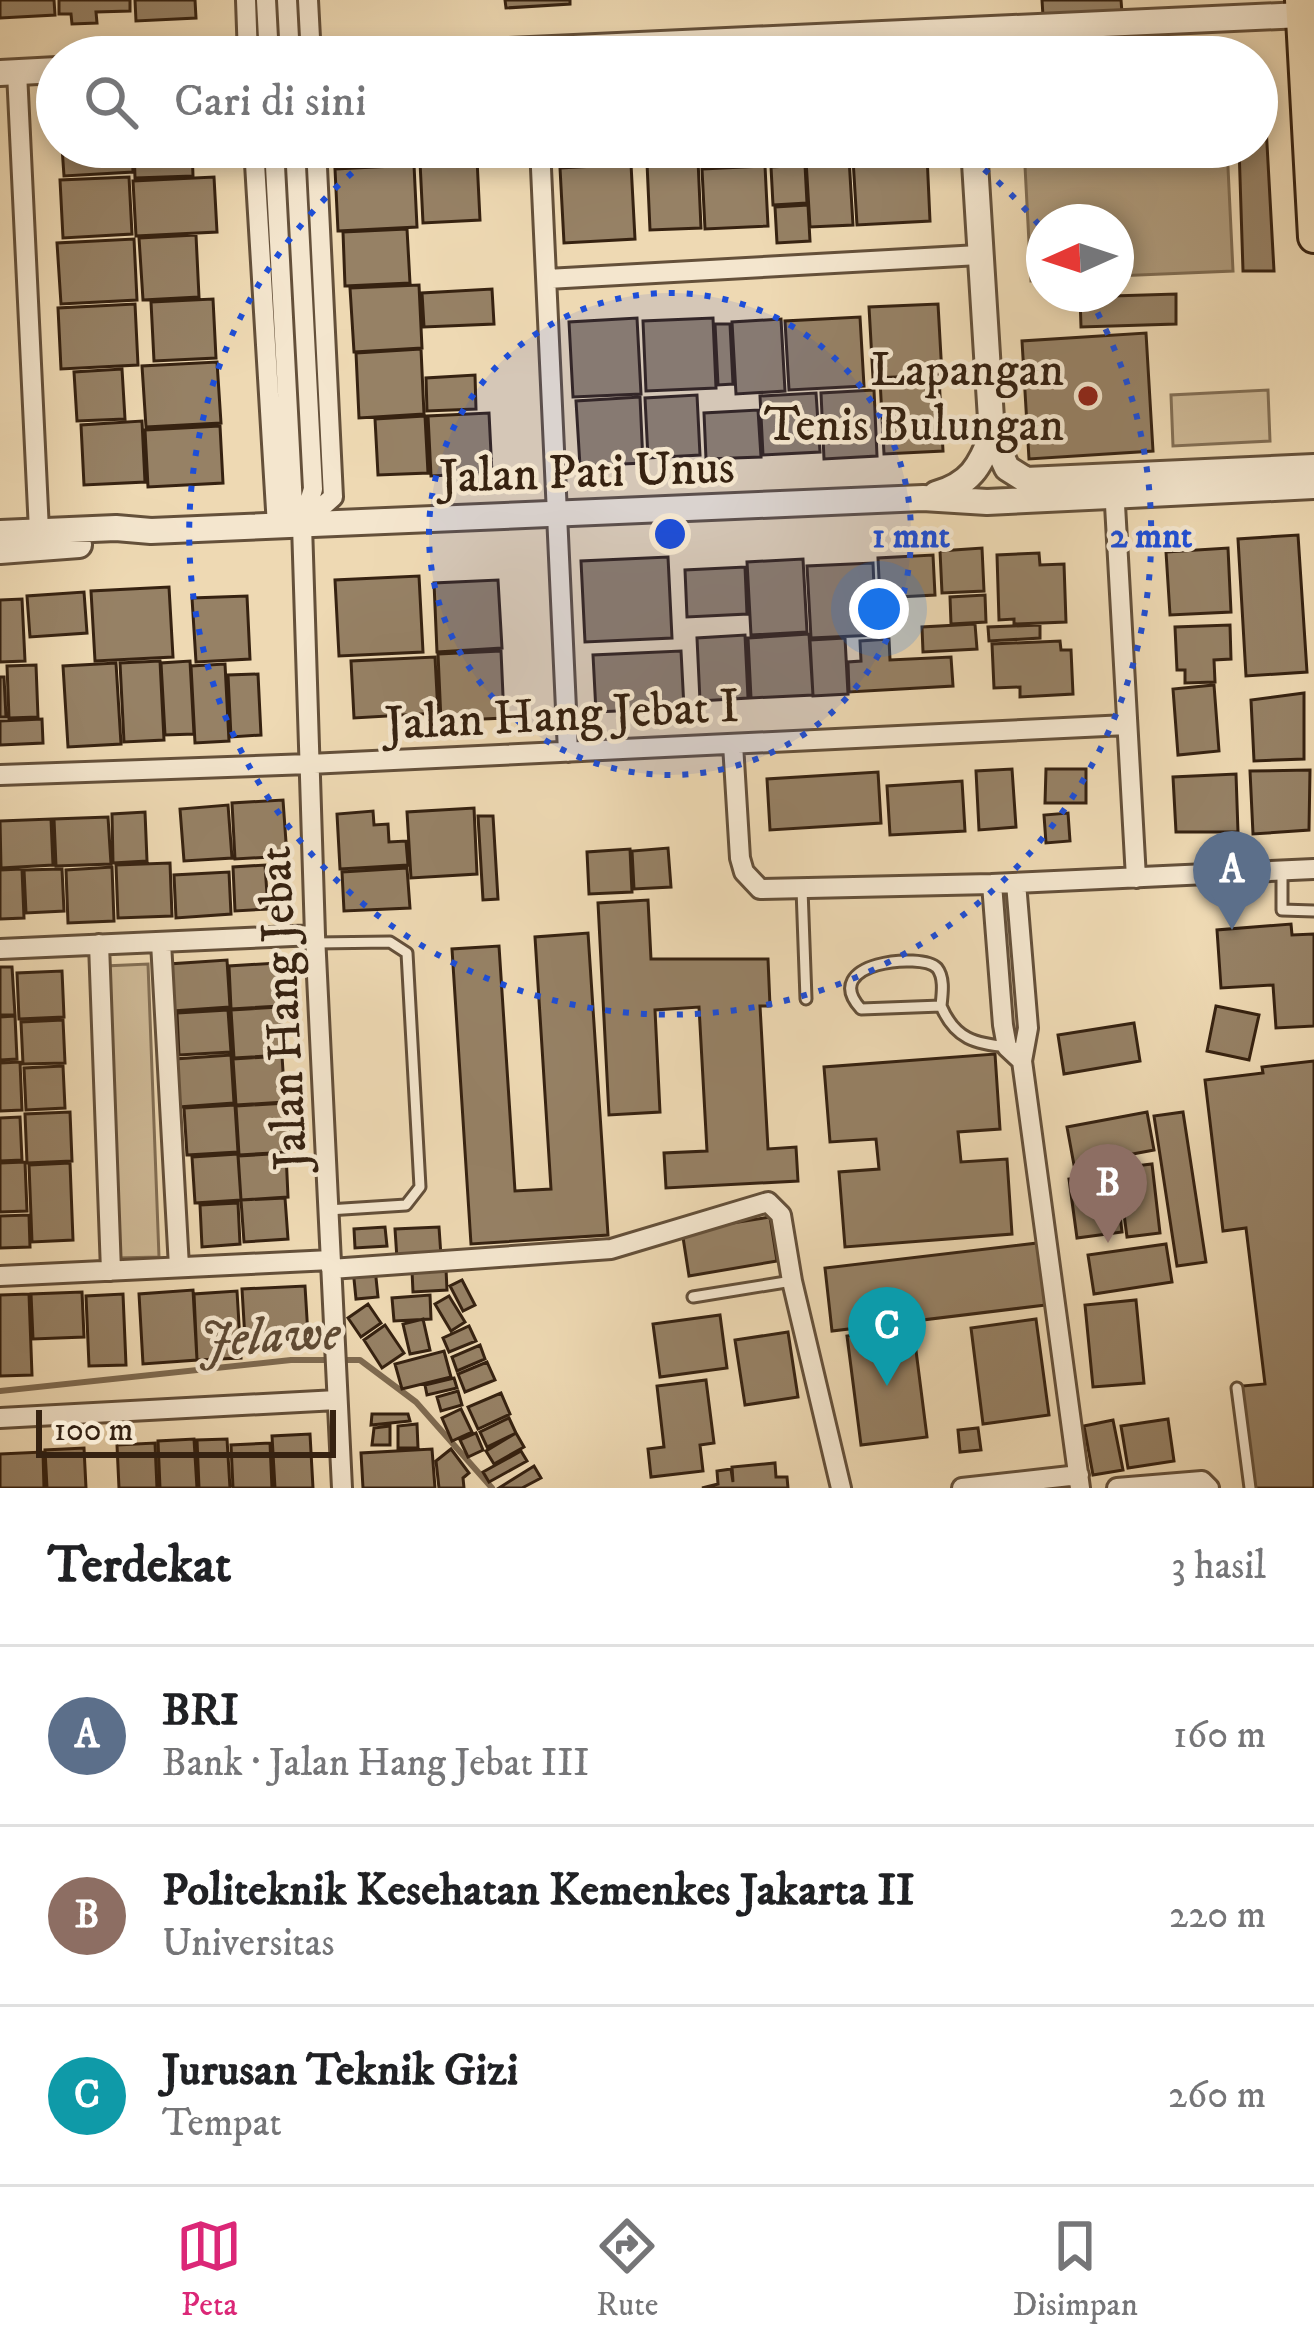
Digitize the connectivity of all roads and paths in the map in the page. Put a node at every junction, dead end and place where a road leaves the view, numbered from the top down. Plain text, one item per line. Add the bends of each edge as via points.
1 (246, 0) edge
2 (266, 0) edge
3 (287, 0) edge
4 (308, 0) edge
5 (1302, 8) edge
6 (247, 36) edge
7 (268, 36) edge
8 (289, 36) edge
9 (310, 36) edge
10 (1021, 36) edge
11 (9, 72) edge
12 (258, 168) edge
13 (273, 168) edge
14 (296, 168) edge
15 (317, 168) edge
16 (541, 168) edge
17 (975, 168) edge
18 (320, 226) junction
19 (299, 227) junction
20 (269, 229) junction
21 (1314, 237) edge
22 (979, 255) junction
23 (547, 279) junction
24 (328, 368) junction
25 (306, 369) junction
26 (277, 371) junction
27 (992, 435) junction
28 (1314, 467) edge
29 (1314, 486) edge
30 (1114, 487) junction
31 (923, 498) junction
32 (557, 514) junction
33 (291, 525) junction
34 (39, 531) junction
35 (151, 531) junction
36 (0, 533) edge
37 (0, 551) edge
38 (1127, 725) junction
39 (733, 744) junction
40 (568, 752) junction
41 (309, 764) junction
42 (0, 775) edge
43 (1314, 869) edge
44 (1282, 871) junction
45 (1136, 878) junction
46 (1016, 883) junction
47 (992, 884) junction
48 (802, 889) junction
49 (1314, 911) edge
50 (316, 939) junction
51 (160, 942) junction
52 (99, 944) junction
53 (0, 949) edge
54 (806, 999) dead end
55 (941, 1006) junction
56 (1019, 1050) junction
57 (328, 1210) junction
58 (331, 1264) junction
59 (179, 1268) junction
60 (111, 1271) junction
61 (0, 1276) edge
62 (792, 1281) junction
63 (693, 1297) dead end
64 (1238, 1388) dead end
65 (337, 1390) junction
66 (0, 1418) edge
67 (1079, 1481) edge
68 (342, 1488) edge
69 (841, 1488) edge
70 (962, 1488) edge
71 (1117, 1488) edge
72 (1209, 1488) edge
73 (1250, 1488) edge

1 - 6 street
2 - 7 street
3 - 8 street
4 - 9 street
5 - 10 street via 1139,16
5 - 21 main road
11 - 34 street
12 - 20 street
13 - 20 street
14 - 19 street
15 - 18 street
16 - 23 street
17 - 22 street
18 - 19 street
18 - 24 street
19 - 20 street
19 - 25 street
20 - 26 street
22 - 23 street
22 - 27 street
23 - 32 street
24 - 25 street
24 - 33 street via 333,497
25 - 26 street
25 - 33 street via 313,489
26 - 33 street
27 - 30 street, Jalan Pati Unus via 1007,468 1026,480
27 - 31 street via 979,470
28 - 30 street, Jalan Pati Unus
29 - 30 street, Jalan Pati Unus
30 - 31 street, Jalan Pati Unus via 987,502
30 - 38 street
31 - 32 street, Jalan Pati Unus
32 - 33 street, Jalan Pati Unus
32 - 40 street
33 - 35 street, Jalan Pati Unus
33 - 41 street, Jalan Hang Jebat
34 - 35 street, Jalan Pati Unus
34 - 36 street, Jalan Pati Unus
35 - 37 street, Jalan Pati Unus via 119,542
38 - 39 street, Jalan Hang Jebat I
38 - 45 street
39 - 40 street, Jalan Hang Jebat I
39 - 48 street via 744,872 760,889
40 - 41 street, Jalan Hang Jebat I
41 - 42 street, Jalan Hang Jebat I
41 - 50 street, Jalan Hang Jebat
43 - 44 street
44 - 45 street
44 - 49 lane via 1282,910
45 - 46 street
46 - 47 street
46 - 56 street
47 - 48 street
47 - 56 street
48 - 54 lane
50 - 51 street
50 - 57 street, Jalan Hang Jebat
50 - 57 lane via 390,942 406,953 420,1186 406,1204
51 - 52 street
51 - 59 street
52 - 53 street
52 - 60 street
55 - 55 lane via 941,978 928,963 874,967 851,980 861,1009
55 - 56 lane via 964,1039
56 - 67 street
57 - 58 street, Jalan Hang Jebat
58 - 59 street
58 - 62 street via 610,1249 768,1202 781,1215
58 - 65 street, Jalan Hang Jebat
59 - 60 street
60 - 61 street
62 - 63 lane
62 - 69 street
64 - 73 lane
65 - 66 street
65 - 68 street, Jalan Hang Jebat
67 - 70 street
71 - 72 street via 1202,1481

